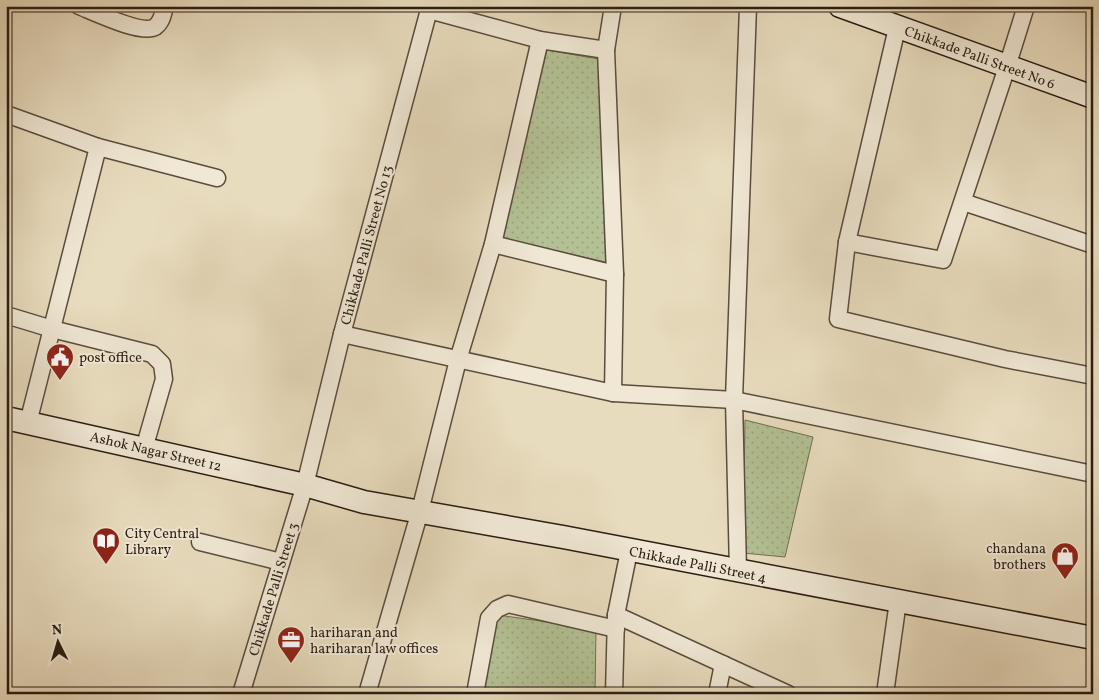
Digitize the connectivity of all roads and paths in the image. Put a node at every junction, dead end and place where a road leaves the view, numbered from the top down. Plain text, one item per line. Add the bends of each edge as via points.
1 (79, 6) edge
2 (165, 6) edge
3 (613, 6) edge
4 (748, 6) edge
5 (840, 6) edge
6 (1026, 6) edge
7 (430, 8) edge
8 (897, 28) junction
9 (540, 40) junction
10 (606, 50) junction
11 (1007, 67) junction
12 (1093, 97) edge
13 (6, 114) edge
14 (98, 147) junction
15 (217, 178) dead end
16 (963, 202) junction
17 (847, 242) junction
18 (492, 244) junction
19 (1093, 245) edge
20 (615, 274) junction
21 (6, 315) edge
22 (52, 329) junction
23 (342, 334) junction
24 (458, 360) junction
25 (1093, 376) edge
26 (613, 392) junction
27 (734, 400) junction
28 (6, 418) edge
29 (28, 423) junction
30 (144, 449) junction
31 (1093, 474) edge
32 (305, 485) junction
33 (420, 511) junction
34 (200, 542) dead end
35 (629, 551) junction
36 (281, 562) junction
37 (738, 571) junction
38 (898, 601) junction
39 (616, 622) junction
40 (1093, 638) edge
41 (724, 664) junction
42 (760, 688) edge
43 (241, 694) edge
44 (367, 694) edge
45 (475, 694) edge
46 (614, 694) edge
47 (717, 694) edge
48 (788, 694) edge
49 (885, 694) edge

1 - 2 street via 141,29 153,28 161,21
3 - 10 street
4 - 27 street
5 - 8 street, Chikkade Palli Street No 6
6 - 11 street
7 - 9 street
7 - 23 street, Chikkade Palli Street No 13
8 - 11 street, Chikkade Palli Street No 6
8 - 17 street
9 - 10 street
9 - 18 street
10 - 20 street
11 - 12 street, Chikkade Palli Street No 6
11 - 16 street
13 - 14 street
14 - 15 street
14 - 22 street
16 - 17 street via 943,260
16 - 19 street
17 - 25 street via 838,319 1005,359
18 - 20 street
18 - 24 street
20 - 26 street
21 - 22 street
22 - 29 street
22 - 30 street via 152,354 162,364 164,378
23 - 24 street
23 - 32 street, Chikkade Palli Street No 13
24 - 26 street
24 - 33 street
26 - 27 street
27 - 31 street
27 - 37 street
28 - 29 street, Ashok Nagar Street 12
29 - 30 street, Ashok Nagar Street 12
30 - 32 street, Ashok Nagar Street 12
32 - 33 street, Chikkade Palli Street 4 via 364,502
32 - 36 street, Chikkade Palli Street 3
33 - 35 street, Chikkade Palli Street 4
33 - 44 street
34 - 36 street
35 - 37 street, Chikkade Palli Street 4
35 - 39 street
36 - 43 street, Chikkade Palli Street 3
37 - 38 street, Chikkade Palli Street 4
38 - 40 street, Chikkade Palli Street 4
38 - 49 street
39 - 41 street
39 - 45 street via 508,604 496,609 489,618
39 - 46 street
41 - 42 street
41 - 47 street
42 - 48 street

